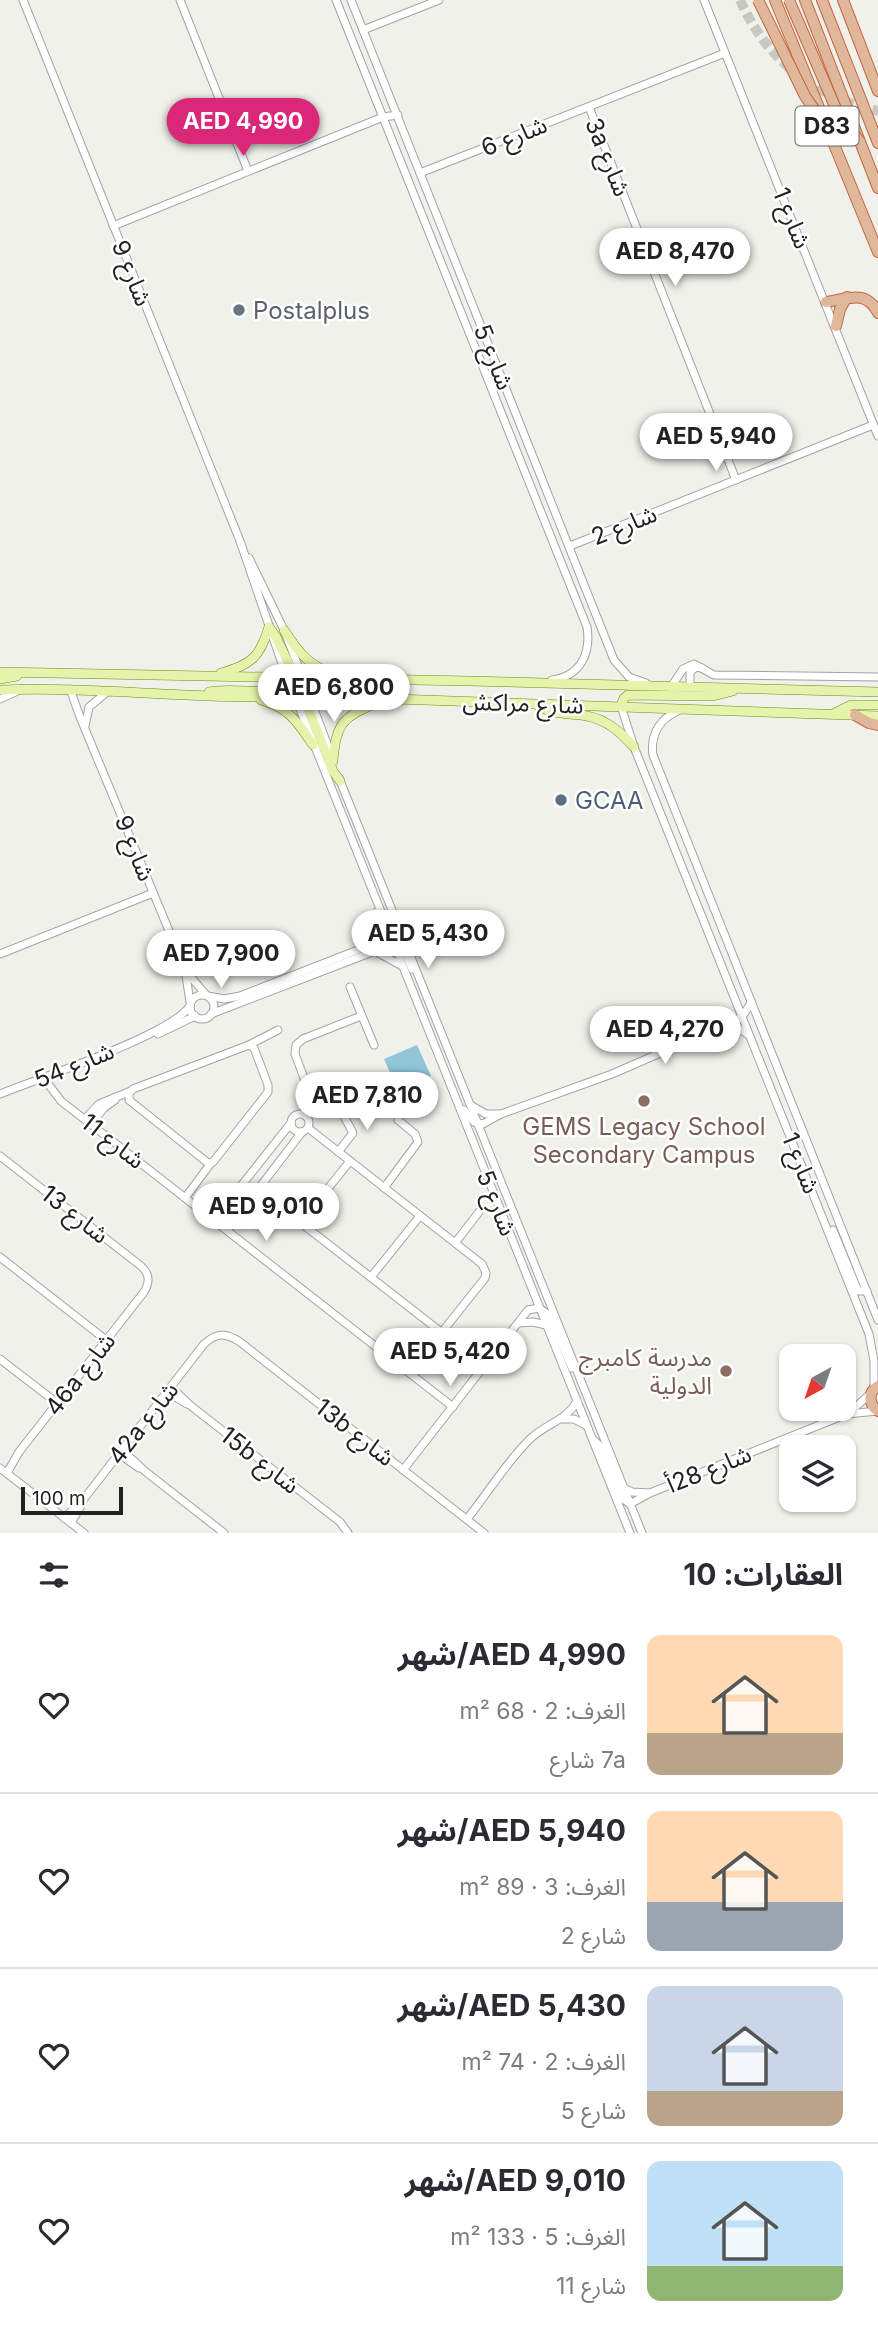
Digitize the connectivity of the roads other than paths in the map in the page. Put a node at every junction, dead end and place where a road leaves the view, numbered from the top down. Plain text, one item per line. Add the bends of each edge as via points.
1 (23, 0) edge
2 (180, 0) edge
3 (336, 0) edge
4 (351, 0) edge
5 (439, 0) edge
6 (704, 0) edge
7 (758, 0) edge
8 (775, 0) edge
9 (789, 0) edge
10 (805, 0) edge
11 (822, 0) edge
12 (843, 0) edge
13 (363, 30) junction
14 (725, 53) junction
15 (878, 91) edge
16 (589, 107) junction
17 (398, 115) junction
18 (383, 117) junction
19 (828, 129) junction
20 (860, 142) junction
21 (878, 143) edge
22 (248, 171) junction
23 (420, 173) junction
24 (878, 188) edge
25 (113, 226) junction
26 (878, 252) edge
27 (847, 297) junction
28 (825, 302) junction
29 (878, 313) edge
30 (836, 326) junction
31 (873, 425) junction
32 (878, 436) edge
33 (736, 480) junction
34 (549, 497) junction
35 (537, 500) junction
36 (242, 545) junction
37 (569, 546) junction
38 (269, 627) junction
39 (284, 630) junction
40 (703, 668) junction
41 (0, 672) edge
42 (21, 673) junction
43 (210, 676) junction
44 (878, 677) edge
45 (0, 679) edge
46 (344, 679) junction
47 (380, 680) junction
48 (534, 683) junction
49 (299, 687) junction
50 (668, 687) junction
51 (690, 687) junction
52 (741, 688) junction
53 (22, 689) junction
54 (71, 689) junction
55 (0, 690) edge
56 (109, 691) junction
57 (878, 692) edge
58 (201, 695) junction
59 (249, 696) junction
60 (385, 698) junction
61 (0, 699) edge
62 (536, 704) junction
63 (878, 705) edge
64 (621, 706) junction
65 (686, 708) junction
66 (831, 715) junction
67 (855, 715) junction
68 (878, 716) edge
69 (878, 724) edge
70 (85, 726) junction
71 (313, 745) junction
72 (634, 747) junction
73 (334, 761) junction
74 (340, 780) junction
75 (153, 893) junction
76 (378, 904) junction
77 (400, 926) junction
78 (392, 940) junction
79 (373, 948) junction
80 (0, 954) edge
81 (403, 967) junction
82 (185, 969) junction
83 (350, 987) dead end
84 (207, 996) junction
85 (751, 1002) junction
86 (190, 1004) junction
87 (211, 1014) junction
88 (362, 1016) junction
89 (195, 1017) junction
90 (742, 1017) junction
91 (720, 1027) junction
92 (278, 1030) dead end
93 (441, 1031) junction
94 (147, 1036) junction
95 (751, 1036) junction
96 (249, 1045) junction
97 (374, 1045) dead end
98 (435, 1047) junction
99 (40, 1078) junction
100 (131, 1091) junction
101 (0, 1094) edge
102 (129, 1100) junction
103 (471, 1106) junction
104 (339, 1107) dead end
105 (500, 1114) junction
106 (306, 1115) junction
107 (398, 1120) dead end
108 (88, 1122) junction
109 (291, 1123) junction
110 (480, 1125) junction
111 (305, 1130) junction
112 (338, 1152) junction
113 (0, 1156) edge
114 (350, 1161) junction
115 (211, 1163) junction
116 (384, 1188) junction
117 (238, 1190) junction
118 (185, 1198) junction
119 (250, 1200) junction
120 (278, 1205) dead end
121 (480, 1212) dead end
122 (420, 1216) junction
123 (824, 1219) junction
124 (214, 1220) junction
125 (300, 1222) junction
126 (227, 1230) junction
127 (454, 1243) junction
128 (0, 1257) edge
129 (148, 1274) joint
130 (371, 1277) junction
131 (867, 1292) junction
132 (538, 1308) junction
133 (878, 1320) edge
134 (519, 1323) junction
135 (546, 1325) junction
136 (442, 1332) junction
137 (224, 1334) joint
138 (106, 1340) junction
139 (468, 1353) dead end
140 (0, 1359) edge
141 (578, 1372) junction
142 (169, 1389) junction
143 (874, 1389) edge
144 (577, 1401) junction
145 (57, 1403) junction
146 (856, 1406) edge
147 (453, 1407) junction
148 (878, 1411) edge
149 (856, 1413) edge
150 (561, 1419) junction
151 (830, 1421) edge
152 (586, 1425) junction
153 (592, 1439) junction
154 (121, 1452) junction
155 (3, 1470) edge
156 (403, 1470) junction
157 (623, 1488) junction
158 (650, 1493) junction
159 (83, 1500) junction
160 (630, 1504) junction
161 (64, 1518) junction
162 (467, 1520) junction
163 (71, 1523) junction
164 (84, 1533) edge
165 (223, 1533) edge
166 (348, 1533) edge
167 (484, 1533) edge
168 (630, 1533) edge
169 (642, 1533) edge

1 - 25 street, شارع 9
2 - 22 street
3 - 18 street, شارع 5
4 - 13 street, شارع 5
5 - 13 street
6 - 14 street, شارع 1
7 - 19 highway, bridge via 805,96
8 - 19 highway, D83
9 - 20 highway, bridge via 837,111
10 - 20 highway, D83
11 - 21 highway, D83
12 - 15 highway, D83
13 - 17 street, شارع 5
14 - 16 street, شارع 6
14 - 28 street, شارع 1
16 - 23 street, شارع 6
16 - 33 street, 3a شارع
17 - 18 street
17 - 23 street, شارع 5
18 - 22 street
18 - 35 street, شارع 5
19 - 26 highway, D83
20 - 24 highway, D83
22 - 25 street
23 - 34 street, شارع 5
25 - 36 street, شارع 9
27 - 28 highway
27 - 29 highway via 867,299
27 - 30 highway
28 - 30 street, شارع 1
30 - 31 street, شارع 1
31 - 32 street, شارع 1
31 - 33 street, شارع 2
33 - 37 street, شارع 2
34 - 35 street
34 - 37 street, شارع 5
35 - 48 street, شارع 5 via 589,637 585,659 571,674
36 - 38 street, شارع 9
36 - 39 street, شارع 9
37 - 50 street, شارع 5 via 618,666 636,681
38 - 43 main road via 260,651 248,663
38 - 49 main road
39 - 46 main road via 309,663
39 - 49 street, شارع 9
40 - 44 street via 714,675
40 - 50 street via 688,665
40 - 51 street via 689,674
41 - 42 main road, شارع مراكش
42 - 43 main road, شارع مراكش
42 - 45 main road
43 - 49 main road, شارع مراكش
46 - 47 main road, شارع مراكش
46 - 49 main road, شارع مراكش
47 - 48 main road, شارع مراكش
47 - 49 main road via 361,686
48 - 50 main road, شارع مراكش
49 - 58 main road via 222,689
49 - 59 main road, شارع مراكش
49 - 60 main road, شارع مراكش
49 - 71 street, شارع 5
49 - 73 street, شارع 5
49 - 74 main road
50 - 51 main road, شارع مراكش
51 - 52 main road, شارع مراكش
52 - 57 main road, شارع مراكش
52 - 64 main road via 713,696 628,695
53 - 54 main road, شارع مراكش
53 - 55 main road, شارع مراكش
53 - 61 street
54 - 56 main road, شارع مراكش
54 - 70 street, شارع 9
56 - 58 main road, شارع مراكش
56 - 70 street via 89,707
58 - 59 main road, شارع مراكش
59 - 71 main road via 286,710
60 - 62 main road, شارع مراكش
60 - 73 main road via 343,723
62 - 64 main road, شارع مراكش
62 - 72 main road via 552,712 604,722
63 - 66 main road via 851,705
64 - 65 main road, شارع مراكش
64 - 72 street, شارع 1
65 - 66 main road, شارع مراكش
65 - 85 street, شارع 1 via 660,723 653,755
66 - 67 main road, شارع مراكش
67 - 68 main road, شارع مراكش
67 - 69 highway
70 - 75 street, شارع 9
71 - 76 street, شارع 5
72 - 90 street, شارع 1
73 - 74 street, شارع 5
74 - 77 street, شارع 5
75 - 80 street
75 - 82 street, شارع 9
76 - 78 street, شارع 5
76 - 79 street via 380,928
77 - 78 street
77 - 93 street, شارع 5
78 - 79 street
78 - 81 street, شارع 5
78 - 93 street via 402,946
79 - 81 street
79 - 84 street via 240,996
79 - 87 street
81 - 98 street, شارع 5
82 - 84 street, شارع 9
82 - 86 street, شارع 9
83 - 88 street
84 - 86 street via 199,995
84 - 87 street via 214,1006
85 - 90 street
85 - 131 street, شارع 1
86 - 89 street
86 - 94 street, شارع 54 via 179,1018
87 - 89 street
88 - 97 street
88 - 106 street via 296,1045 295,1054 313,1102
89 - 94 street, شارع 54
90 - 91 street
90 - 95 street, شارع 1
91 - 95 street via 736,1027
91 - 105 street
92 - 96 street
93 - 103 street, شارع 5
94 - 99 street, شارع 54
95 - 123 street, شارع 1
96 - 100 street
96 - 115 street via 254,1048 268,1092
98 - 110 street via 465,1112
98 - 132 street, شارع 5
99 - 101 street, شارع 54
99 - 108 street, شارع 11 via 50,1094
100 - 102 street
100 - 108 street via 101,1102
102 - 108 street via 115,1100
102 - 115 street
103 - 105 street via 486,1114
103 - 110 street, شارع 5
104 - 112 street via 353,1133
105 - 110 street
106 - 109 street via 295,1115
106 - 111 street via 310,1123
107 - 116 street via 418,1142
108 - 118 street, شارع 11
109 - 111 street via 296,1131
109 - 117 street
110 - 141 street, شارع 5
111 - 112 street
111 - 119 street
112 - 114 street
113 - 129 street, شارع 13
114 - 116 street
114 - 125 street
115 - 118 street
116 - 122 street
117 - 119 street via 240,1198
117 - 124 street
118 - 124 street, شارع 11
119 - 126 street
120 - 125 street
121 - 127 street
122 - 127 street
122 - 130 street
123 - 131 street via 838,1240 858,1291
123 - 143 street, شارع 1 via 869,1334
124 - 126 street, شارع 11
125 - 130 street
126 - 147 street, شارع 11
127 - 136 street via 482,1264 486,1273
128 - 138 street
129 - 138 street, 46a شارع via 147,1286
130 - 136 street
131 - 133 street, شارع 1
132 - 134 street via 524,1313
132 - 135 street, شارع 5
132 - 141 street via 548,1315
134 - 135 street
134 - 147 street
135 - 144 street, شارع 5
136 - 139 street
137 - 142 street, 42a شارع via 204,1344
137 - 156 street, 13b شارع
138 - 145 street, 46a شارع
140 - 145 street
141 - 157 street, شارع 5
142 - 154 street, 42a شارع
142 - 166 street, 15b شارع via 340,1522
143 - 146 street, شارع 28أ
143 - 148 highway via 871,1404
144 - 150 street
144 - 152 street, شارع 5
145 - 155 street, 46a شارع
147 - 156 street
148 - 149 street, شارع 28أ
150 - 152 street
150 - 162 street via 523,1447
151 - 158 street, شارع 28أ
152 - 153 street, شارع 5
153 - 160 street via 601,1447 623,1499
153 - 168 street, شارع 5
154 - 159 street, 42a شارع
154 - 165 street
155 - 161 street
156 - 162 street, 13b شارع
157 - 158 street, شارع 28أ
157 - 160 street, شارع 5
158 - 160 street, شارع 28أ
159 - 161 street, 42a شارع
159 - 163 street
160 - 169 street, شارع 5
161 - 163 street
162 - 167 street, 13b شارع
163 - 164 street

